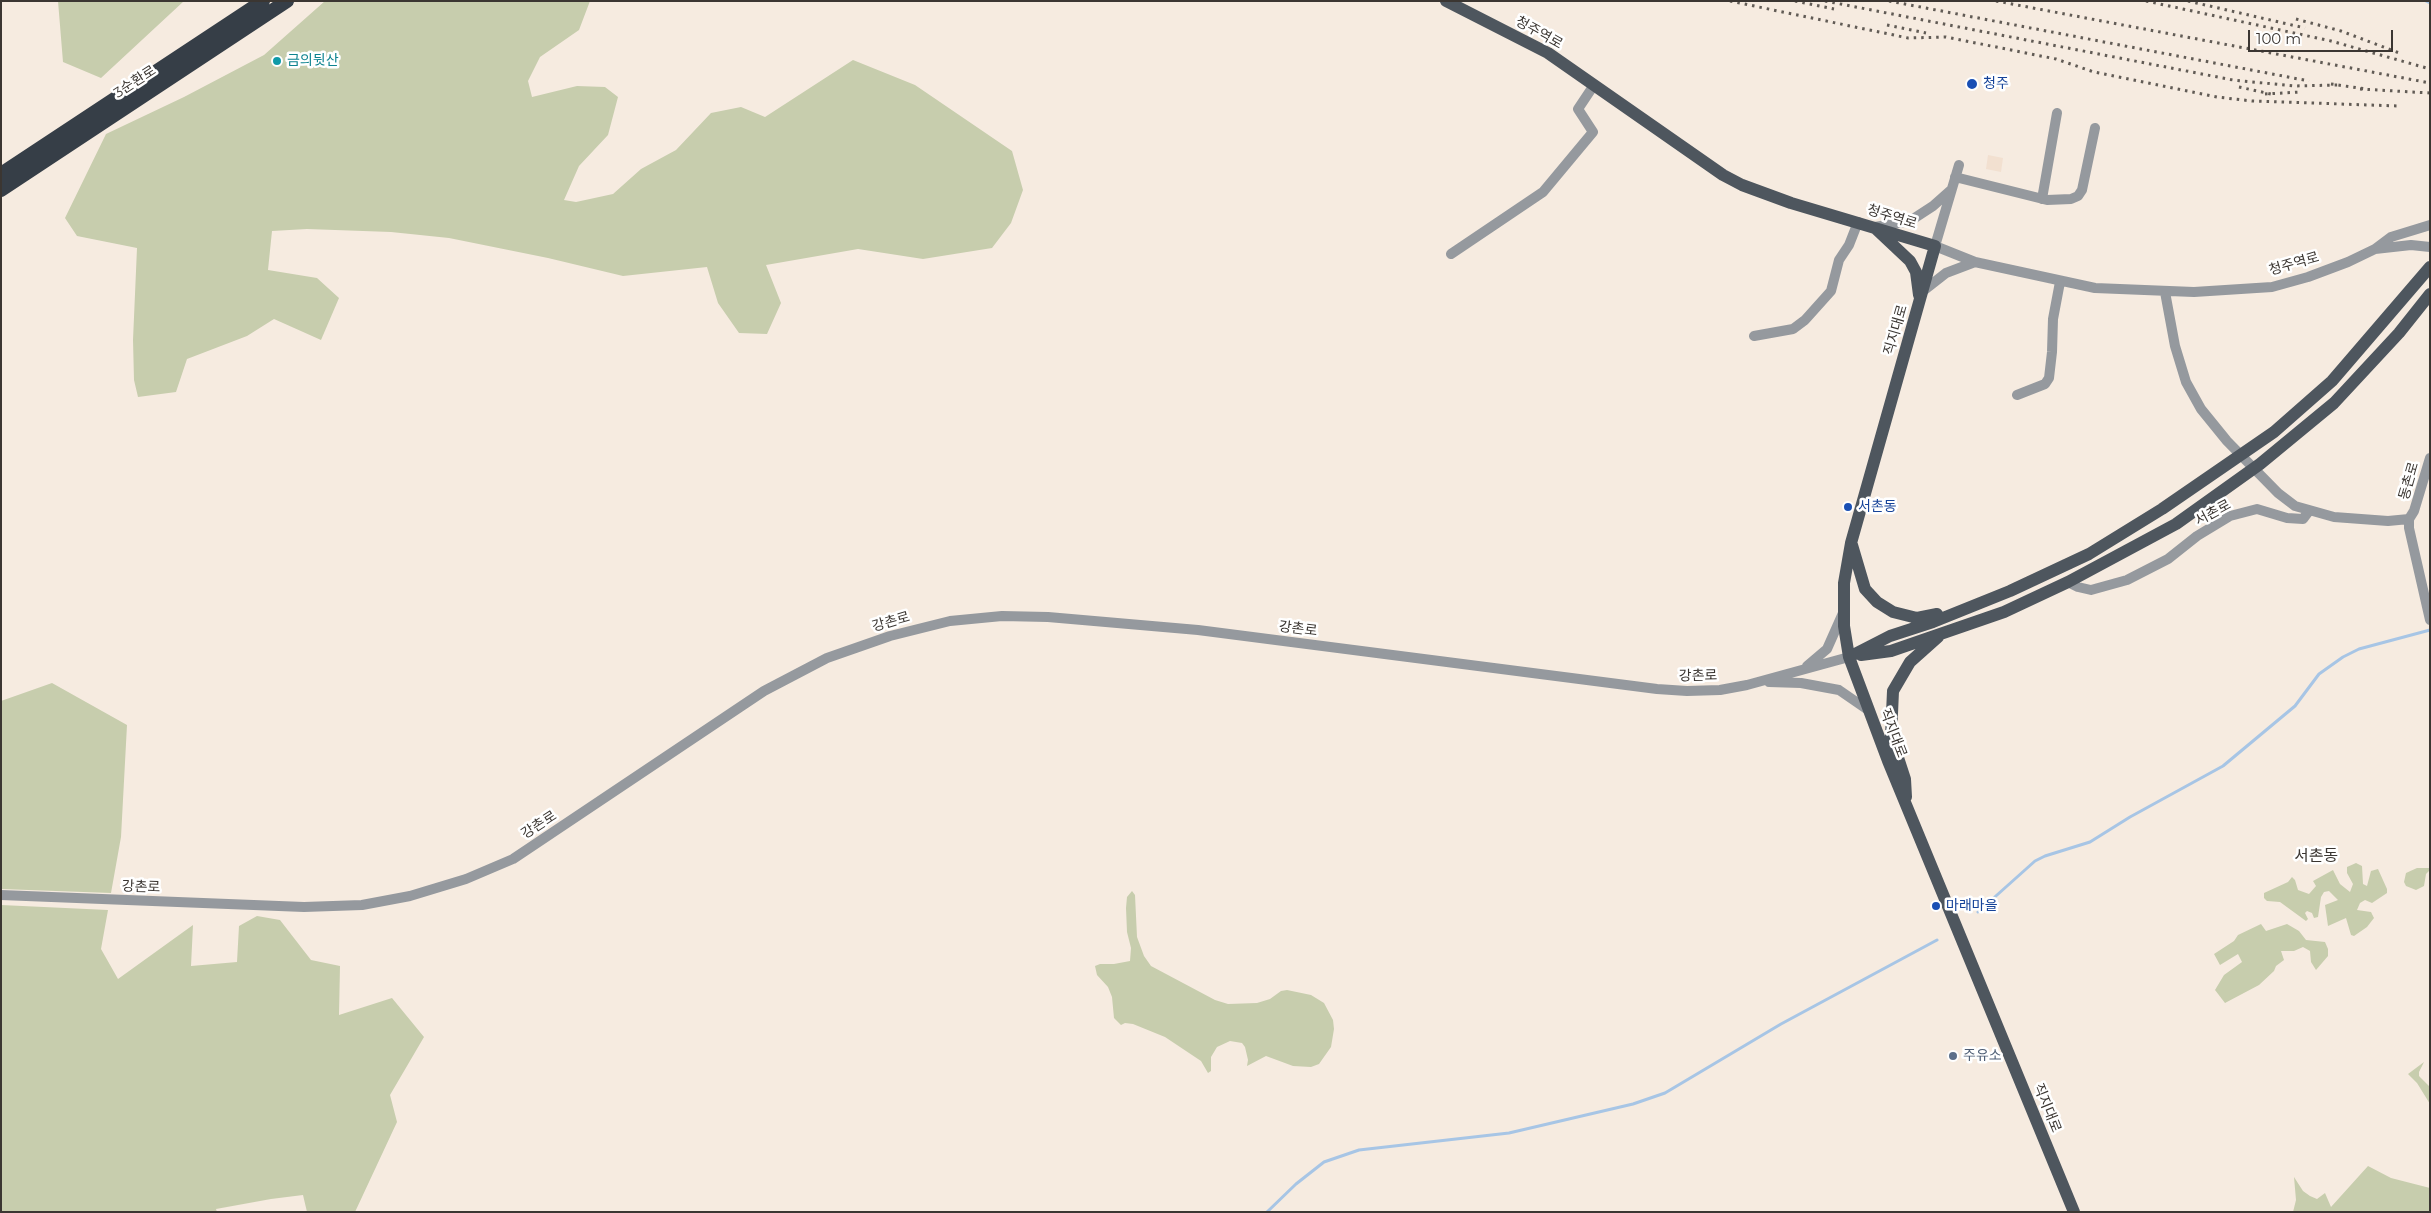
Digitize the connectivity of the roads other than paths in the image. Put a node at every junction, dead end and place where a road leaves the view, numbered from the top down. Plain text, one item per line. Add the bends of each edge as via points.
1 (263, 1) edge
2 (287, 1) edge
3 (1446, 1) edge
4 (1469, 6) edge
5 (1594, 85) junction
6 (2057, 113) dead end
7 (2096, 128) dead end
8 (1959, 165) dead end
9 (1, 174) edge
10 (1955, 177) junction
11 (1952, 189) junction
12 (1, 190) edge
13 (2042, 199) junction
14 (1858, 222) junction
15 (2430, 225) edge
16 (1874, 227) junction
17 (1936, 246) junction
18 (2430, 247) edge
19 (2374, 249) junction
20 (1451, 254) dead end
21 (1975, 262) junction
22 (2428, 268) edge
23 (2060, 282) junction
24 (2165, 292) junction
25 (2430, 294) edge
26 (1921, 296) junction
27 (1754, 336) dead end
28 (2017, 395) dead end
29 (2241, 456) junction
30 (2430, 458) edge
31 (2253, 469) junction
32 (2309, 512) junction
33 (2412, 515) junction
34 (1851, 542) junction
35 (2068, 582) junction
36 (1964, 609) junction
37 (1843, 612) junction
38 (2429, 618) edge
39 (1942, 634) junction
40 (1848, 656) junction
41 (1802, 669) junction
42 (1760, 682) junction
43 (1868, 710) junction
44 (1906, 804) junction
45 (1, 895) edge
46 (2074, 1212) edge

1 - 9 highway, 3순환로
2 - 12 highway, 3순환로
3 - 4 main road, 청주역로
4 - 5 main road, 청주역로
5 - 14 main road, 청주역로 via 1736,182 1791,203
5 - 20 street via 1578,110 1593,132 1543,192
6 - 13 street
7 - 13 street via 2078,196 2056,201
8 - 10 street
10 - 11 street
10 - 13 street
11 - 16 street via 1910,221
11 - 17 street
14 - 16 main road, 청주역로
14 - 27 street via 1839,260 1831,291 1805,320 1793,329
15 - 19 street via 2391,237
16 - 17 main road, 청주역로
16 - 26 main road via 1910,261
17 - 21 street, 청주역로
17 - 26 main road, 직지대로
18 - 19 street via 2411,245
19 - 24 street, 청주역로 via 2324,271 2280,285
21 - 23 street, 청주역로
21 - 26 street via 1946,273
22 - 29 main road via 2332,381
23 - 24 street, 청주역로 via 2095,288
23 - 28 street via 2053,320 2049,378 2045,384
24 - 29 street via 2175,346 2186,382 2201,409
25 - 31 main road via 2399,333 2334,403
26 - 34 main road, 직지대로
29 - 31 street
29 - 36 main road via 2089,554
30 - 33 street, 동촌로
31 - 32 street via 2284,498
31 - 35 main road via 2176,524
32 - 33 street, 서촌로 via 2388,521
32 - 35 street, 서촌로 via 2303,519 2257,509 2230,516 2168,559 2127,580 2091,590
33 - 38 street, 동촌로 via 2409,528
34 - 36 main road via 1865,589 1893,612 1917,618
34 - 37 main road, 직지대로
35 - 39 main road via 2004,612
36 - 40 main road via 1890,636
37 - 40 main road, 직지대로
37 - 41 street via 1827,650
39 - 40 main road via 1891,651
39 - 44 main road via 1910,662 1893,691 1891,736 1905,779
40 - 41 street, 강촌로
40 - 43 main road, 직지대로
41 - 42 street, 강촌로
42 - 43 street via 1802,683 1839,690
42 - 45 street, 강촌로 via 1720,690 1657,689 1198,630 1048,617 1002,616 950,621 890,636 827,658 764,690 513,859 466,879 410,896 362,904 304,907
43 - 44 main road, 직지대로
44 - 46 main road, 직지대로

